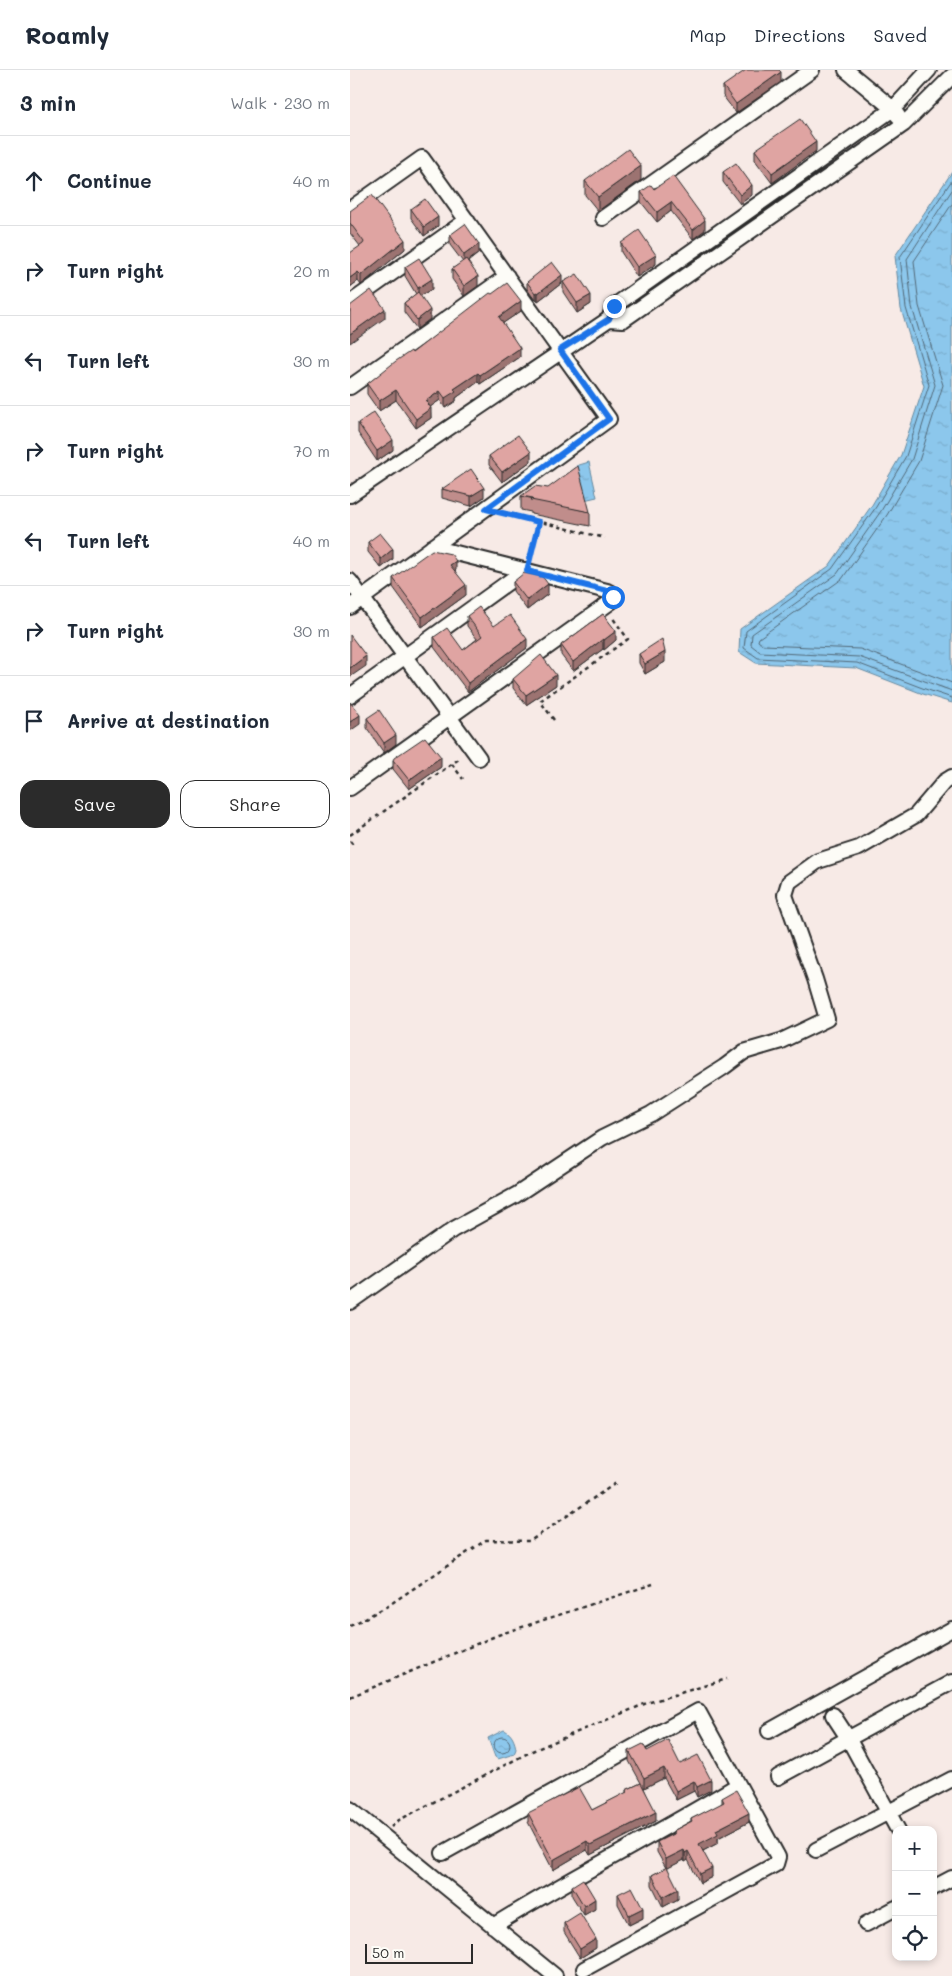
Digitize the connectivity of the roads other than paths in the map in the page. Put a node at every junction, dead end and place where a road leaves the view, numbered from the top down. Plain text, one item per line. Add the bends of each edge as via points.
1 (812, 70) edge
2 (846, 70) edge
3 (929, 70) edge
4 (952, 76) edge
5 (893, 109) junction
6 (904, 124) junction
7 (350, 209) edge
8 (603, 218) dead end
9 (467, 220) junction
10 (507, 276) junction
11 (350, 303) edge
12 (609, 319) junction
13 (560, 350) junction
14 (350, 387) edge
15 (350, 495) edge
16 (432, 547) junction
17 (526, 571) junction
18 (350, 581) edge
19 (362, 598) junction
20 (350, 607) edge
21 (406, 658) junction
22 (350, 696) edge
23 (450, 718) junction
24 (479, 758) dead end
25 (952, 777) edge
26 (350, 788) edge
27 (350, 1302) edge
28 (952, 1629) edge
29 (952, 1682) edge
30 (833, 1715) dead end
31 (769, 1731) dead end
32 (848, 1738) junction
33 (778, 1777) dead end
34 (952, 1779) edge
35 (738, 1785) junction
36 (350, 1810) edge
37 (888, 1812) junction
38 (896, 1826) edge
39 (816, 1850) dead end
40 (443, 1853) dead end
41 (952, 1878) edge
42 (937, 1886) edge
43 (892, 1910) edge
44 (866, 1924) dead end
45 (493, 1926) junction
46 (584, 1969) dead end
47 (555, 1976) edge

1 - 8 street
2 - 5 street
3 - 5 street
4 - 6 street
5 - 6 street
5 - 12 street via 614,306
6 - 12 street via 622,320
7 - 9 street via 422,158
9 - 10 street
9 - 11 street
10 - 13 street
10 - 14 street
12 - 13 street
13 - 15 street
13 - 16 street via 609,419
16 - 17 street
16 - 19 street
17 - 21 street
17 - 23 street via 607,591 611,593 612,601
18 - 19 street
19 - 20 street
19 - 21 street
21 - 22 street
21 - 23 street
23 - 24 street
23 - 26 street
25 - 27 street via 916,815 859,848 818,862 789,882 784,896 827,1019 781,1041 744,1052 651,1114 602,1138 516,1195 454,1229
28 - 31 street
29 - 32 street
30 - 32 street
32 - 33 street
32 - 37 street
34 - 37 street
35 - 40 street via 698,1711
35 - 45 street
35 - 46 street via 778,1857 776,1864
36 - 45 street
37 - 38 street
37 - 39 street
41 - 42 street
43 - 44 street
45 - 47 street

